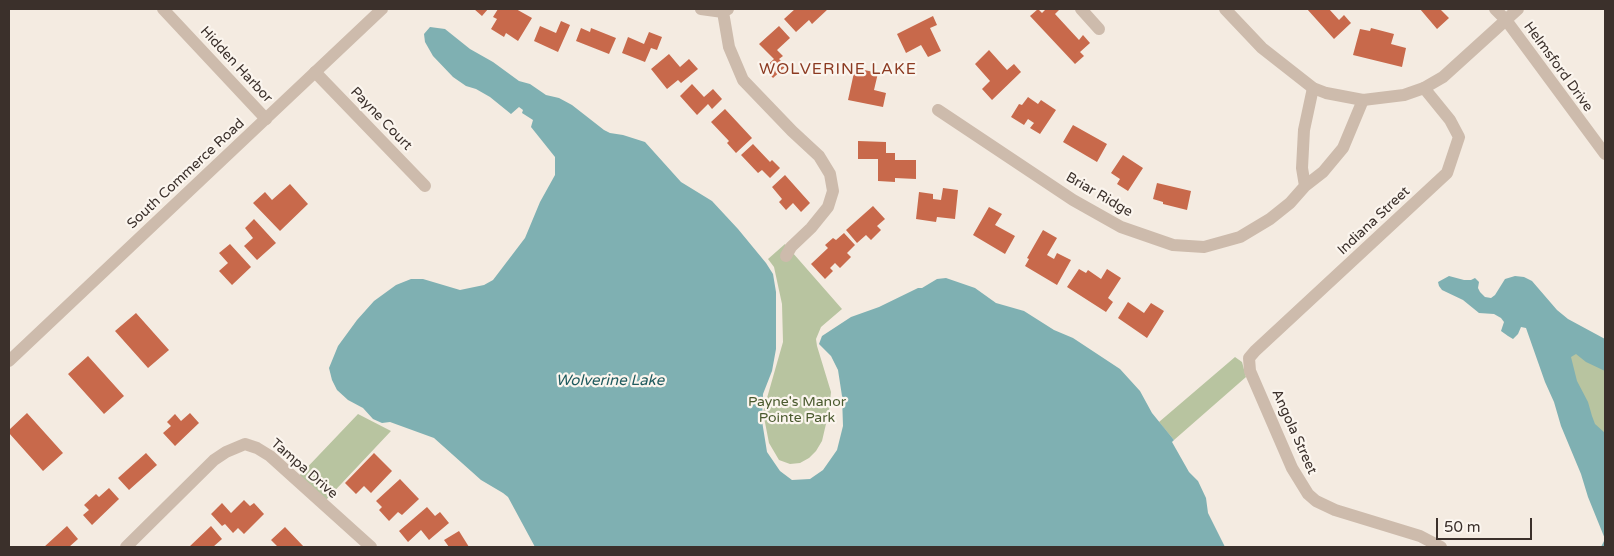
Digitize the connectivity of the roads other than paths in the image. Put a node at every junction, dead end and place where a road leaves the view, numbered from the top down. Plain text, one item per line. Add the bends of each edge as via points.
1 (163, 9) edge
2 (382, 9) edge
3 (701, 9) edge
4 (1081, 9) edge
5 (1225, 9) edge
6 (1494, 9) edge
7 (1518, 9) edge
8 (725, 10) edge
9 (1506, 20) junction
10 (1099, 29) dead end
11 (315, 72) junction
12 (1313, 88) junction
13 (1424, 88) junction
14 (1363, 100) junction
15 (938, 110) dead end
16 (266, 119) junction
17 (1605, 154) edge
18 (425, 186) dead end
19 (1305, 186) junction
20 (786, 256) dead end
21 (1249, 358) joint
22 (9, 361) edge
23 (126, 547) edge
24 (370, 547) edge
25 (1440, 547) edge

1 - 16 street, Hidden Harbor
2 - 11 street, South Commerce Road
3 - 8 street
4 - 10 street
5 - 12 street via 1262,48
6 - 9 street, Helmsford Drive
7 - 9 street
8 - 20 street via 729,47 743,80 820,156 830,174 833,191 828,207
9 - 13 street via 1443,77
9 - 17 street, Helmsford Drive
11 - 16 street, South Commerce Road
11 - 18 street, Payne Court
12 - 14 street
12 - 19 street via 1304,130 1302,168
13 - 14 street via 1404,95
13 - 21 street, Indiana Street via 1450,120 1459,137 1447,173
14 - 19 street, Briar Ridge via 1343,148 1324,172
15 - 19 street, Briar Ridge via 1121,228 1174,245 1204,247 1240,237 1270,220
16 - 22 street, South Commerce Road
21 - 25 street, Angola Street via 1250,371 1292,468 1316,502 1420,536
23 - 24 street, Tampa Drive via 214,460 245,444 270,456

